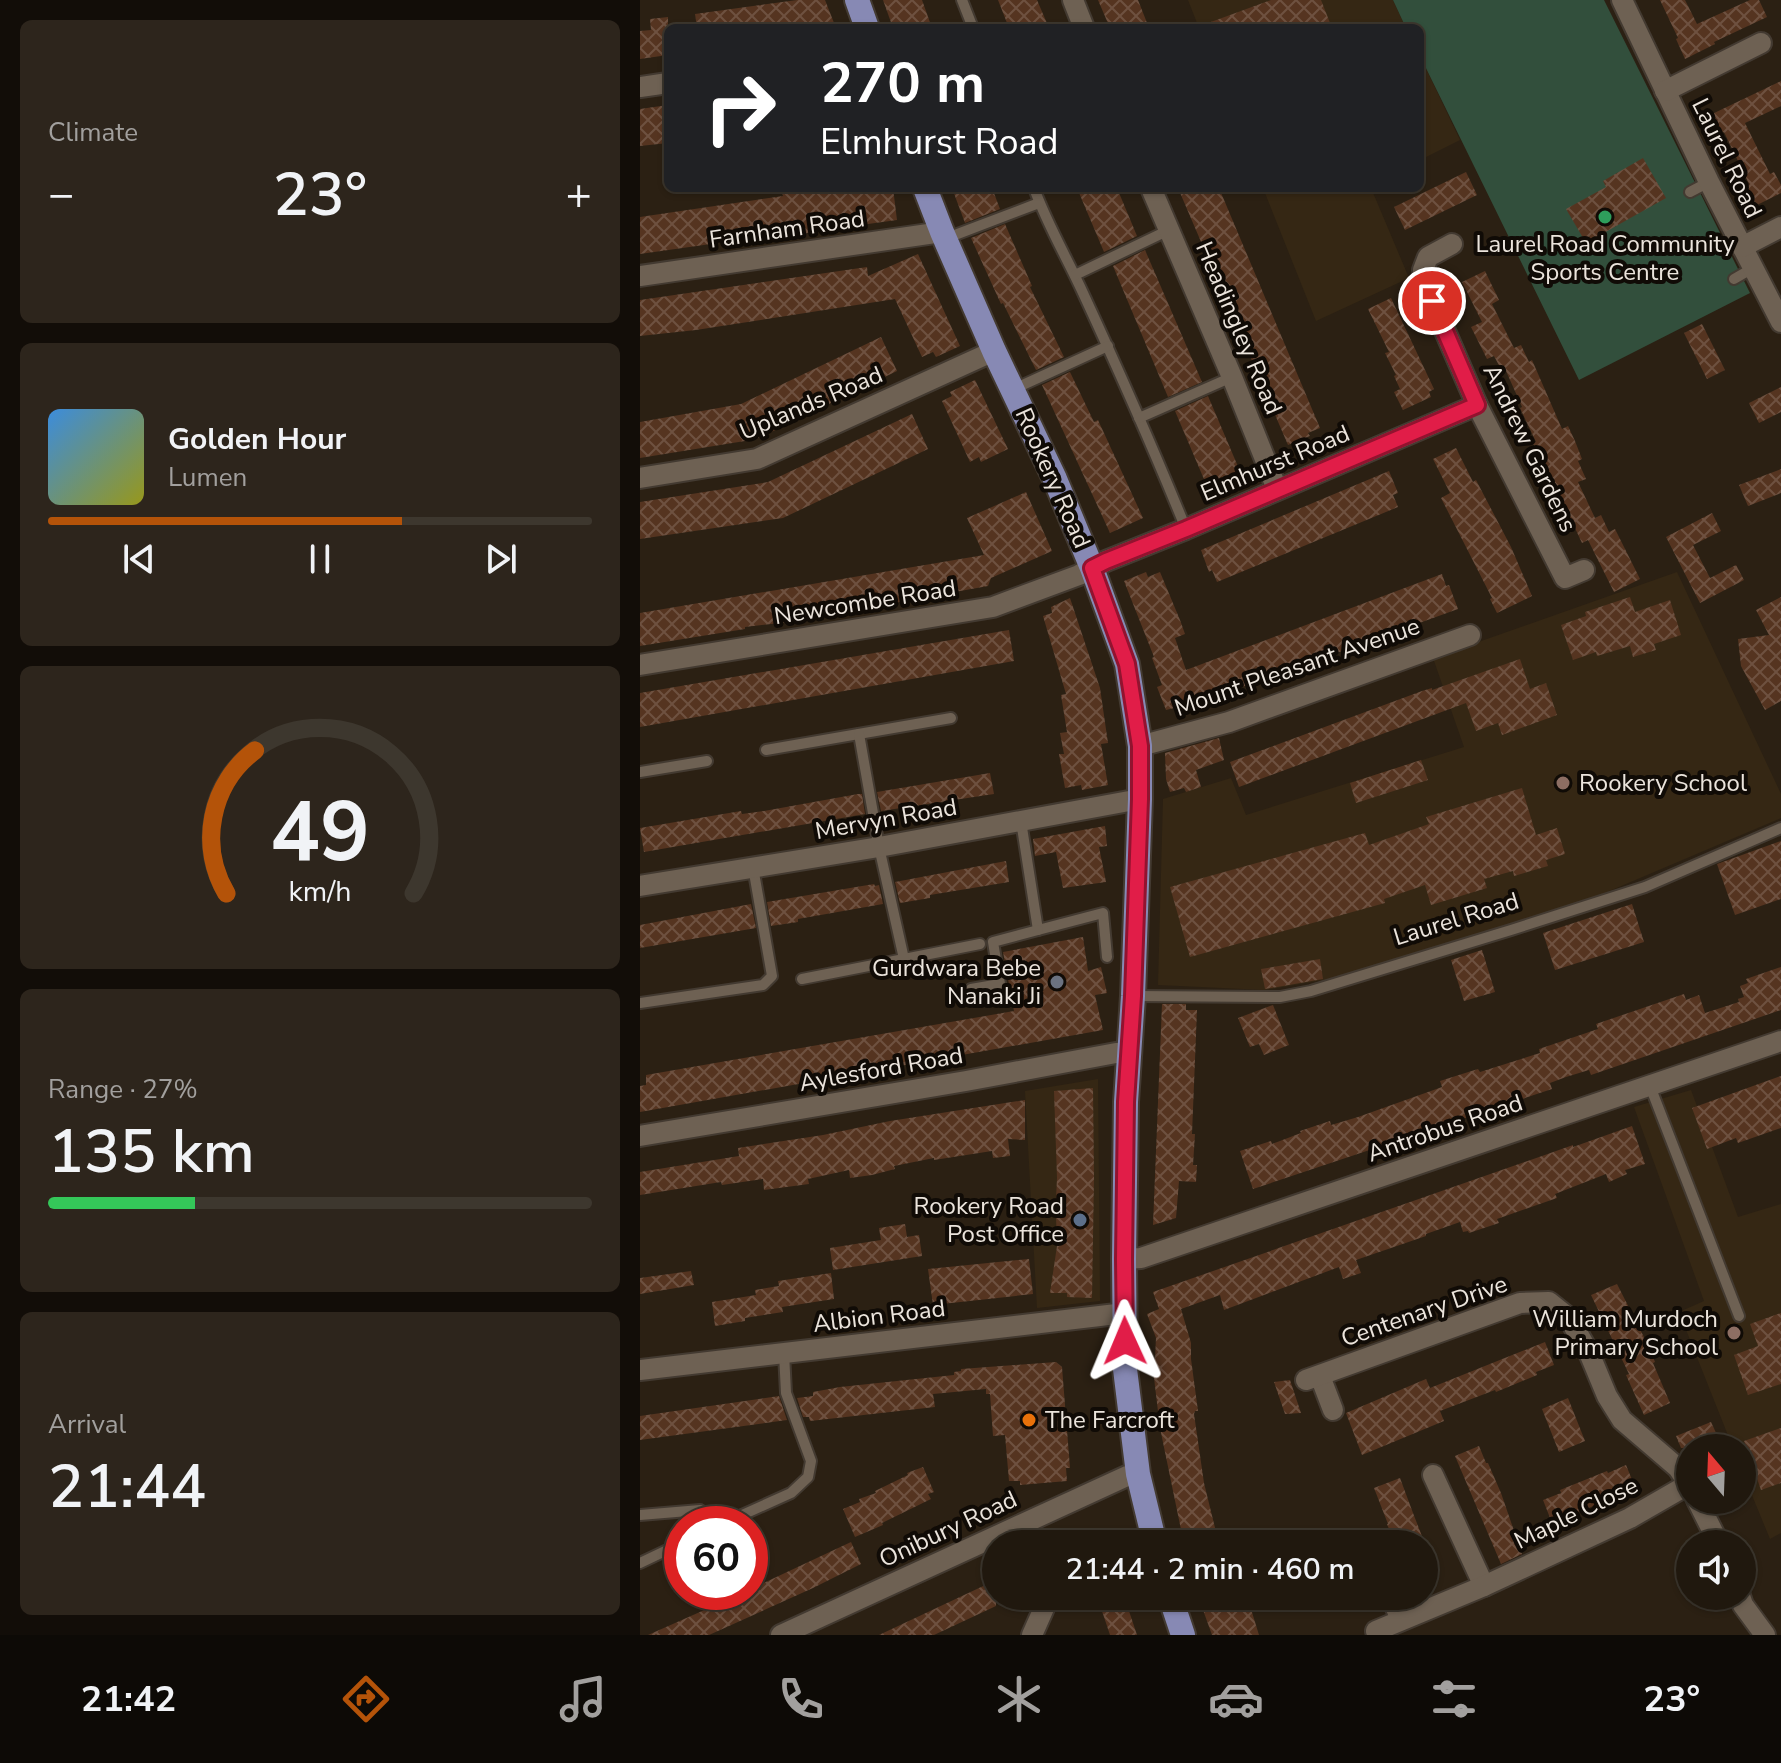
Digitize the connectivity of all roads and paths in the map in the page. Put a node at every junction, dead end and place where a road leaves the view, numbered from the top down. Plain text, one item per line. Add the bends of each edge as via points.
1 (857, 0) edge
2 (962, 0) edge
3 (1073, 0) edge
4 (1622, 0) edge
5 (866, 24) edge
6 (971, 24) edge
7 (1082, 24) edge
8 (1761, 42) dead end
9 (664, 84) edge
10 (640, 87) edge
11 (1665, 91) junction
12 (1709, 182) junction
13 (927, 192) edge
14 (1035, 192) edge
15 (1153, 192) edge
16 (1690, 192) dead end
17 (1039, 203) junction
18 (1781, 227) edge
19 (1169, 230) junction
20 (943, 235) junction
21 (1452, 244) dead end
22 (1742, 247) junction
23 (1753, 268) junction
24 (1075, 275) junction
25 (640, 276) edge
26 (1734, 279) dead end
27 (1781, 322) edge
28 (1108, 346) junction
29 (994, 351) junction
30 (1232, 377) junction
31 (1014, 389) junction
32 (1477, 405) junction
33 (1139, 418) junction
34 (640, 478) edge
35 (1277, 489) junction
36 (1186, 529) junction
37 (1092, 568) junction
38 (1584, 570) dead end
39 (1470, 635) dead end
40 (640, 665) edge
41 (951, 718) dead end
42 (859, 734) junction
43 (1140, 746) junction
44 (766, 750) dead end
45 (707, 761) dead end
46 (640, 772) edge
47 (1140, 799) junction
48 (1021, 821) junction
49 (1781, 828) edge
50 (879, 847) junction
51 (753, 867) junction
52 (640, 886) edge
53 (1038, 930) junction
54 (980, 944) dead end
55 (1107, 957) dead end
56 (904, 959) junction
57 (802, 979) dead end
58 (971, 989) dead end
59 (1133, 996) junction
60 (640, 1003) edge
61 (1781, 1041) edge
62 (1130, 1053) junction
63 (1650, 1086) junction
64 (640, 1136) edge
65 (1124, 1259) junction
66 (1125, 1313) junction
67 (1739, 1316) dead end
68 (784, 1353) junction
69 (640, 1370) edge
70 (1333, 1410) dead end
71 (1676, 1466) edge
72 (1138, 1474) junction
73 (1433, 1475) dead end
74 (1676, 1493) edge
75 (761, 1506) edge
76 (664, 1513) edge
77 (640, 1515) edge
78 (1024, 1530) edge
79 (1152, 1530) edge
80 (982, 1549) edge
81 (664, 1552) edge
82 (640, 1563) edge
83 (1484, 1586) junction
84 (1043, 1610) edge
85 (1175, 1610) edge
86 (1397, 1610) edge
87 (1747, 1610) edge
88 (1401, 1620) junction
89 (1376, 1631) dead end
90 (781, 1635) edge
91 (1032, 1635) edge
92 (1183, 1635) edge
93 (1765, 1635) edge

1 - 5 main road
2 - 6 lane
3 - 7 street
4 - 11 street, Laurel Road
8 - 11 street, Laurel Road
9 - 10 street
11 - 12 street, Laurel Road
12 - 16 lane
12 - 22 street, Laurel Road
13 - 20 main road, Rookery Road
14 - 17 lane
15 - 19 street, Headingley Road
17 - 20 lane
17 - 24 lane
18 - 22 street, Laurel Road
19 - 24 lane
19 - 30 street, Headingley Road
20 - 25 street, Farnham Road
20 - 29 main road, Rookery Road
21 - 32 street, Andrew Gardens via 1428,257 1423,270
22 - 23 street, Laurel Road
23 - 26 lane
23 - 27 street, Laurel Road
24 - 28 lane
28 - 31 lane
28 - 33 lane
29 - 31 main road, Rookery Road
29 - 34 street, Uplands Road via 757,459
30 - 33 lane
30 - 35 street, Headingley Road
31 - 37 main road, Rookery Road
32 - 35 street, Elmhurst Road
32 - 38 street, Andrew Gardens via 1565,578
33 - 36 lane
35 - 36 street, Elmhurst Road
36 - 37 street, Elmhurst Road
37 - 40 street, Newcombe Road via 993,607
37 - 43 main road, Rookery Road via 1127,664
39 - 43 street, Mount Pleasant Avenue via 1229,722
41 - 42 lane
42 - 44 lane
42 - 50 lane
43 - 47 main road, Rookery Road
45 - 46 lane
47 - 48 street, Mervyn Road
47 - 59 main road, Rookery Road
48 - 50 street, Mervyn Road
48 - 53 lane
49 - 59 lane, Laurel Road via 1645,887 1311,991 1280,997
50 - 51 street, Mervyn Road
50 - 56 lane
51 - 52 street, Mervyn Road
51 - 60 lane via 772,976 763,985
53 - 55 lane via 1103,913
53 - 58 lane via 993,942 1000,984
54 - 56 lane
56 - 57 lane
59 - 62 main road, Rookery Road
61 - 63 street, Antrobus Road
62 - 64 street, Aylesford Road
62 - 65 main road, Rookery Road
63 - 65 street, Antrobus Road via 1141,1258
63 - 67 lane
65 - 66 main road, Rookery Road
66 - 68 street, Albion Road
66 - 72 main road, Rookery Road via 1125,1369
68 - 69 street, Albion Road
68 - 75 lane via 786,1393 811,1461 808,1477 791,1493
70 - 71 street, Centenary Drive via 1313,1378 1520,1303 1549,1302 1569,1318 1622,1420
72 - 78 street, Onibury Road
72 - 79 main road, Rookery Road
73 - 83 street
74 - 83 street, Maple Close
76 - 77 lane
80 - 90 street, Onibury Road
81 - 82 lane
83 - 88 street, Maple Close
84 - 91 street
85 - 92 main road
86 - 88 street
87 - 93 street
88 - 89 street, Maple Close

